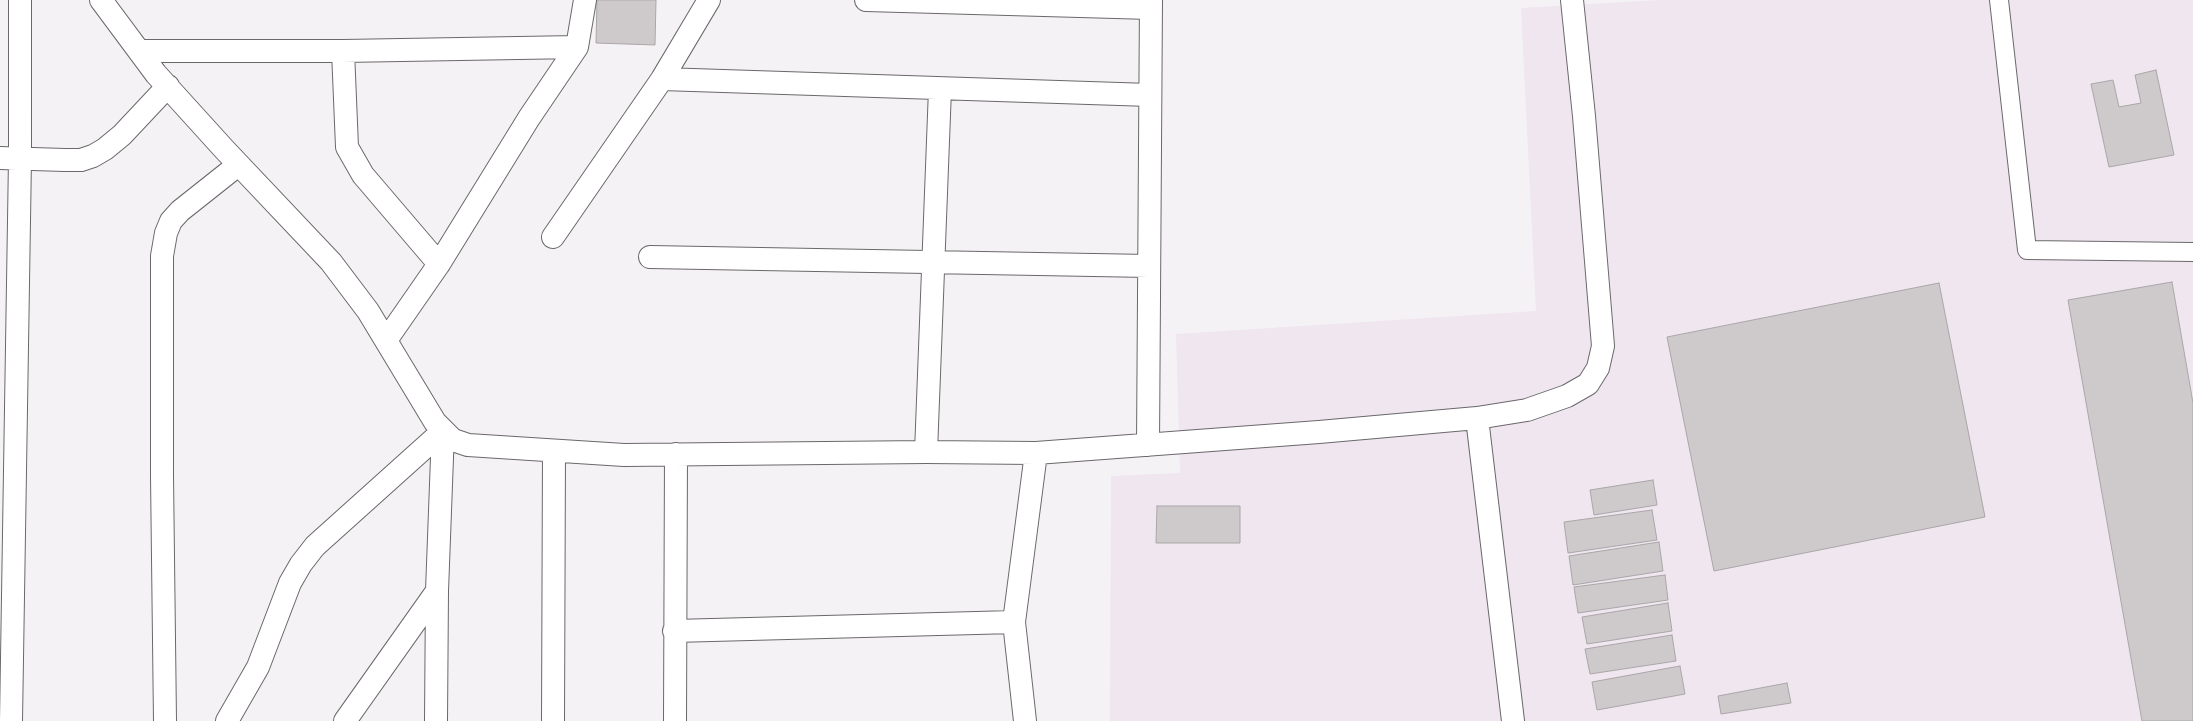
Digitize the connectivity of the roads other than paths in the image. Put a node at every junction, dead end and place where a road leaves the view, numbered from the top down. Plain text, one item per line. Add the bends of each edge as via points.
1 (20, 0) edge
2 (101, 0) edge
3 (584, 0) edge
4 (709, 0) edge
5 (866, 0) edge
6 (1572, 0) edge
7 (1999, 0) edge
8 (1151, 4) edge
9 (578, 47) junction
10 (139, 51) junction
11 (342, 52) junction
12 (662, 79) junction
13 (168, 86) junction
14 (940, 89) junction
15 (1150, 95) junction
16 (10, 158) edge
17 (238, 165) junction
18 (553, 237) dead end
19 (2193, 252) edge
20 (650, 257) dead end
21 (934, 262) junction
22 (439, 264) junction
23 (1149, 266) junction
24 (387, 339) junction
25 (1477, 418) junction
26 (443, 431) junction
27 (1148, 445) junction
28 (554, 451) junction
29 (926, 452) junction
30 (1036, 453) junction
31 (676, 454) junction
32 (437, 591) junction
33 (1014, 622) junction
34 (674, 630) junction
35 (11, 721) edge
36 (166, 721) edge
37 (227, 721) edge
38 (345, 721) edge
39 (436, 721) edge
40 (553, 721) edge
41 (675, 721) edge
42 (1024, 721) edge
43 (1513, 721) edge

1 - 16 street
2 - 10 street
3 - 9 street
4 - 12 street
5 - 8 street
6 - 25 street via 1601,314 1603,346 1600,361 1588,384 1567,396 1528,410
7 - 19 lane via 2027,250
8 - 15 street
9 - 11 street
9 - 22 street via 529,118
10 - 11 street
10 - 13 street
11 - 22 street via 347,147 363,175
12 - 14 street
12 - 18 street
13 - 16 street via 122,135 93,156 81,160
13 - 17 street
14 - 15 street
14 - 21 street
15 - 23 street
16 - 35 street
17 - 24 street via 331,262
17 - 36 street via 171,221 162,256
20 - 21 street
21 - 23 street
21 - 29 street
22 - 24 street
23 - 27 street
24 - 26 street via 435,422
25 - 27 street
25 - 43 street
26 - 28 street via 453,440 468,445
26 - 32 street
26 - 37 street via 315,546 301,564 290,583 258,667
27 - 30 street
28 - 31 street via 624,455
28 - 40 street
29 - 30 street
29 - 31 street
30 - 33 street
31 - 34 street
32 - 38 street
32 - 39 street
33 - 34 street
33 - 42 street
34 - 41 street

